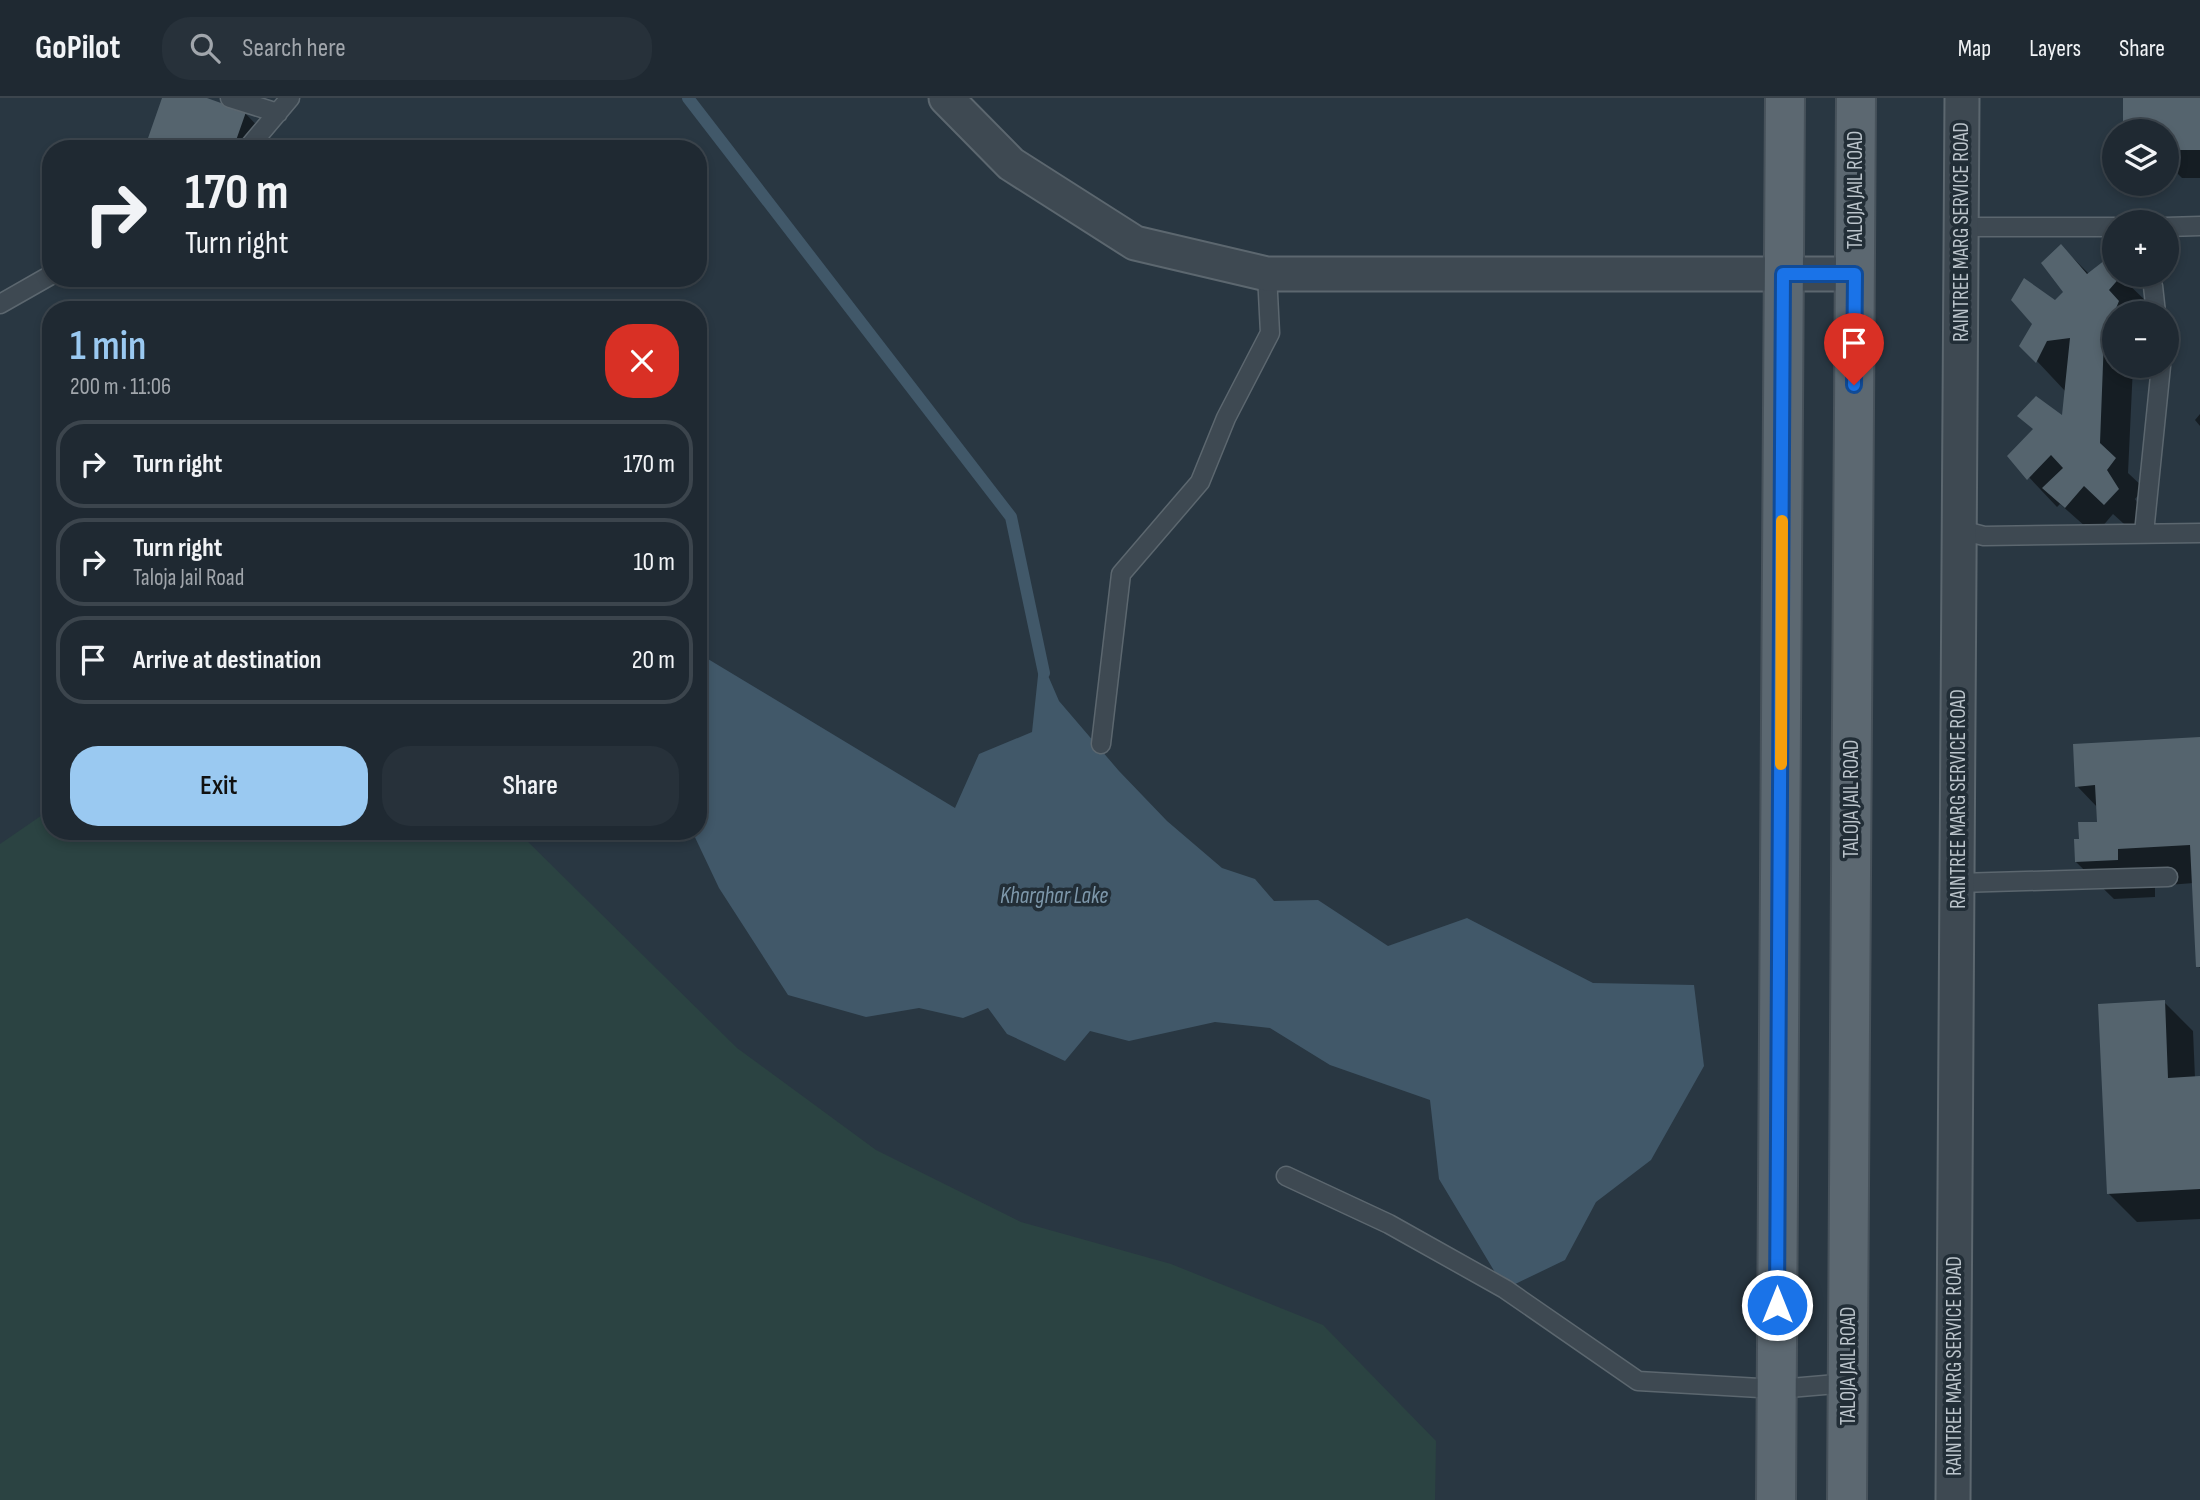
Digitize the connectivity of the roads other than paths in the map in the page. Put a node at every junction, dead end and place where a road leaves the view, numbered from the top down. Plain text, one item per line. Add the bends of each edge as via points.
1 (230, 98) edge
2 (290, 98) edge
3 (946, 98) edge
4 (1785, 98) edge
5 (1856, 98) edge
6 (1962, 98) edge
7 (278, 113) junction
8 (255, 140) edge
9 (2200, 226) edge
10 (1960, 227) junction
11 (2102, 227) edge
12 (2179, 227) edge
13 (1267, 274) junction
14 (1783, 274) junction
15 (1855, 274) junction
16 (42, 280) edge
17 (0, 304) edge
18 (2160, 378) edge
19 (1961, 530) junction
20 (2144, 533) junction
21 (2200, 533) edge
22 (1101, 744) dead end
23 (2168, 877) dead end
24 (1958, 883) junction
25 (1286, 1176) dead end
26 (1848, 1383) junction
27 (1777, 1389) junction
28 (1776, 1500) edge
29 (1847, 1500) edge
30 (1953, 1500) edge

1 - 7 lane
2 - 7 lane
3 - 13 street via 1011,164 1135,243
4 - 14 main road
5 - 15 main road, TALOJA JAIL ROAD
6 - 10 street, RAINTREE MARG SERVICE ROAD
7 - 8 lane
9 - 12 lane
10 - 11 lane
10 - 19 street, RAINTREE MARG SERVICE ROAD
13 - 14 street
13 - 22 lane via 1270,333 1226,418 1200,482 1121,574
14 - 15 street
14 - 27 main road
15 - 26 main road, TALOJA JAIL ROAD
16 - 17 lane
18 - 20 lane
19 - 20 lane via 1984,536
19 - 24 street, RAINTREE MARG SERVICE ROAD
20 - 21 lane
23 - 24 lane
24 - 30 street, RAINTREE MARG SERVICE ROAD
25 - 27 lane via 1389,1224 1505,1289 1638,1381
26 - 27 lane
26 - 29 main road, TALOJA JAIL ROAD
27 - 28 main road

